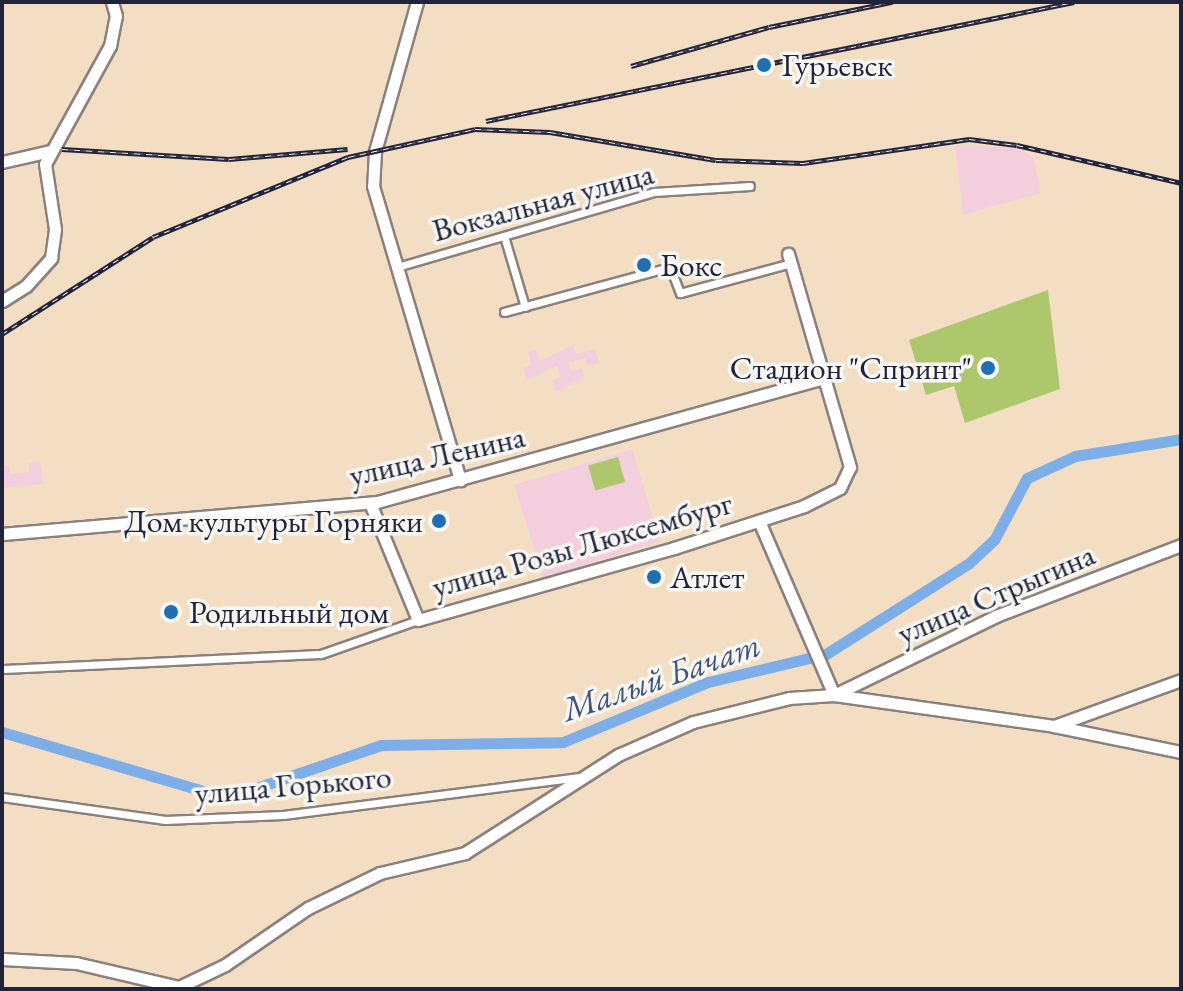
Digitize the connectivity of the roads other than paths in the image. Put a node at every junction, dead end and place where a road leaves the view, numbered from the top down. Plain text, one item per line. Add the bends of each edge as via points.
1 (112, 2) edge
2 (417, 2) edge
3 (52, 147) junction
4 (2, 162) edge
5 (750, 186) dead end
6 (504, 236) junction
7 (789, 258) joint
8 (397, 267) junction
9 (2, 301) edge
10 (525, 307) junction
11 (504, 312) dead end
12 (825, 378) junction
13 (460, 480) junction
14 (370, 503) junction
15 (759, 521) junction
16 (2, 534) edge
17 (1181, 545) edge
18 (418, 620) junction
19 (2, 669) edge
20 (1181, 680) edge
21 (834, 695) junction
22 (1054, 726) junction
23 (1181, 752) edge
24 (588, 775) junction
25 (2, 797) edge
26 (2, 959) edge

1 - 3 street via 116,16 110,46
2 - 8 street via 375,151 373,186
3 - 4 street
3 - 9 street via 45,164 55,229 51,258 26,286
5 - 6 street, Вокзальная улица via 654,192
6 - 8 street, Вокзальная улица
6 - 10 street
7 - 10 street via 680,293 670,267
7 - 12 street
8 - 13 street
10 - 11 street
12 - 13 street, улица Ленина
12 - 15 street, улица Розы Люксембург via 850,467 840,488
13 - 14 street, улица Ленина
14 - 16 street, улица Ленина
14 - 18 street
15 - 18 street, улица Розы Люксембург
15 - 21 street
17 - 21 street, улица Стрыгина via 996,616
18 - 19 street, улица Розы Люксембург via 321,654
20 - 22 street
21 - 22 street
21 - 24 street via 789,698 693,722
22 - 23 street
24 - 25 street, улица Горького via 543,785 269,816 165,820
24 - 26 street via 465,853 380,873 308,908 225,965 179,987 76,963

